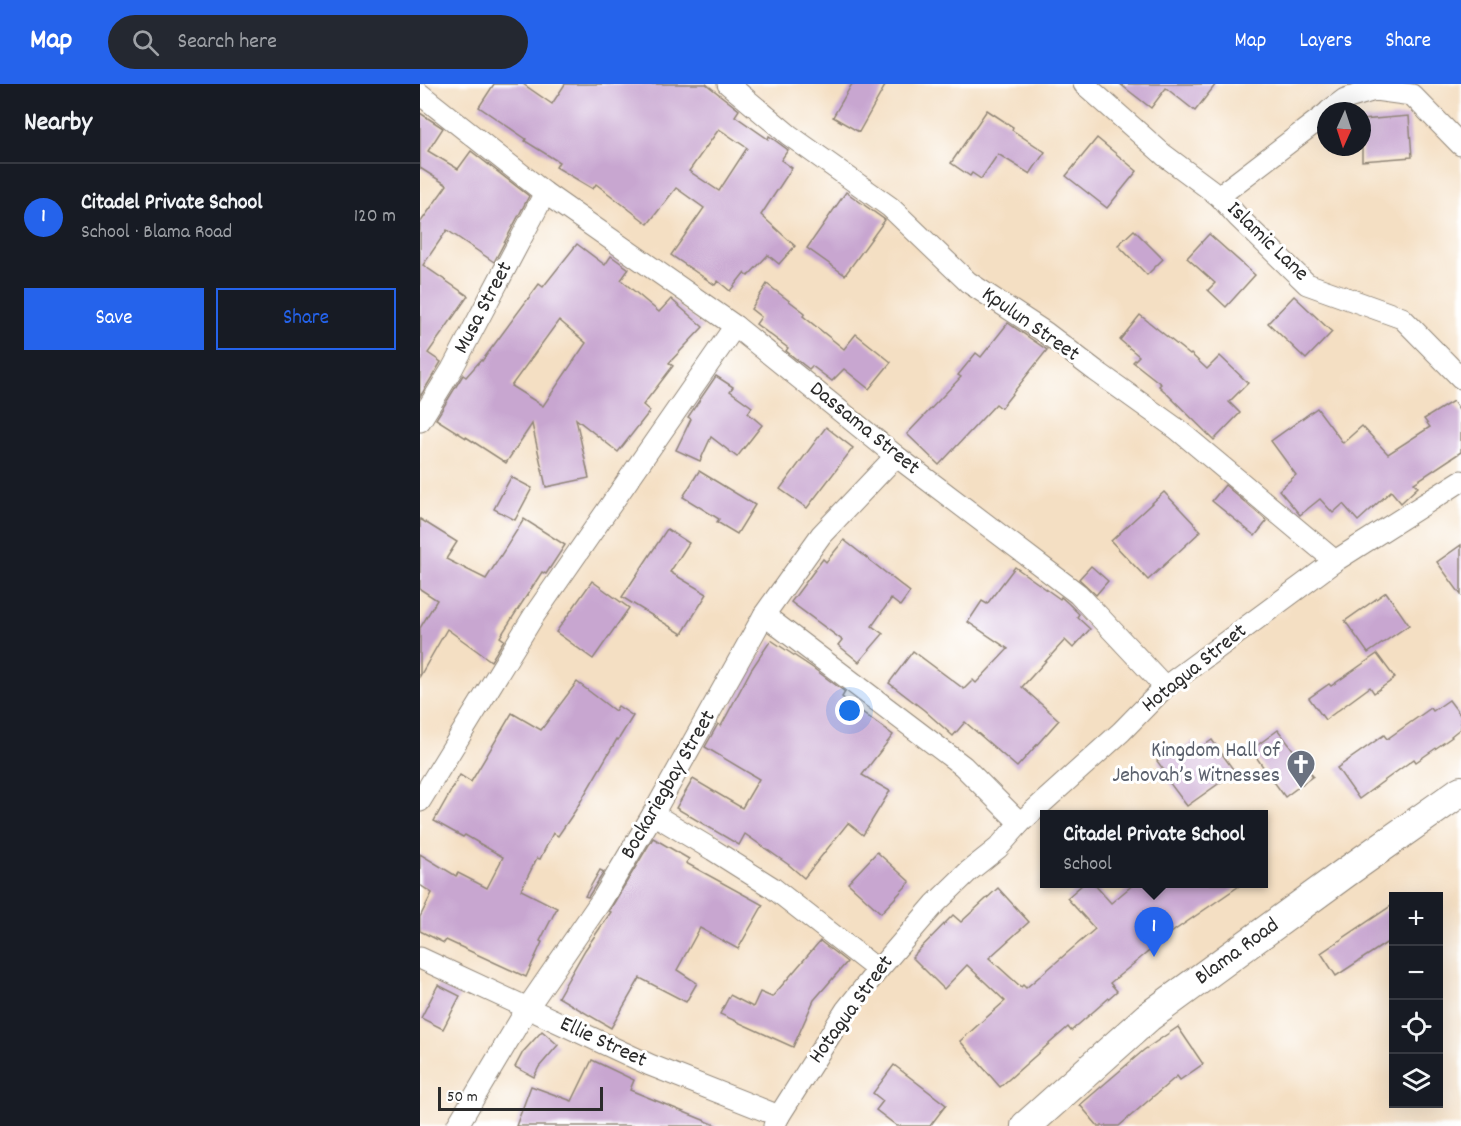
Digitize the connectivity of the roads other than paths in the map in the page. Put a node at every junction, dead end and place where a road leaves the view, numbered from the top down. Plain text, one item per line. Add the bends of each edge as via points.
1 (728, 84) edge
2 (1084, 84) edge
3 (420, 94) edge
4 (1342, 102) edge
5 (1317, 121) edge
6 (1458, 139) edge
7 (545, 193) junction
8 (1220, 196) junction
9 (735, 326) junction
10 (1461, 378) edge
11 (420, 421) edge
12 (896, 456) junction
13 (1461, 481) edge
14 (1335, 561) junction
15 (764, 615) junction
16 (1165, 687) junction
17 (1461, 791) edge
18 (420, 801) edge
19 (653, 814) junction
20 (1020, 823) junction
21 (420, 958) edge
22 (878, 970) junction
23 (528, 1007) junction
24 (777, 1121) edge
25 (456, 1126) edge
26 (1026, 1126) edge

1 - 14 street, Kpulun Street via 789,135 890,207 968,282 1046,333 1177,429
2 - 8 street, Islamic Lane via 1164,155
3 - 7 street, Dassama Street
4 - 6 street via 1375,90 1412,95
5 - 8 street
7 - 9 street, Dassama Street
7 - 11 street, Musa Street via 452,369
8 - 10 street, Islamic Lane via 1307,284 1402,318
9 - 12 street, Dassama Street
9 - 18 street via 533,617
12 - 15 street, Bockariegbay Street via 820,536
12 - 16 street, Dassama Street via 1078,594
13 - 14 street, Hotagua Street
14 - 16 street, Hotagua Street
15 - 19 street, Bockariegbay Street
15 - 20 street via 963,766
16 - 20 street, Hotagua Street
17 - 26 street, Blama Road via 1148,1017
19 - 22 street via 773,888
19 - 23 street, Bockariegbay Street via 603,898
20 - 22 street, Hotagua Street via 935,904
21 - 23 street, Ellie Street
22 - 24 street, Hotagua Street via 846,1010
23 - 24 street, Ellie Street
23 - 25 street, Bockariegbay Street

